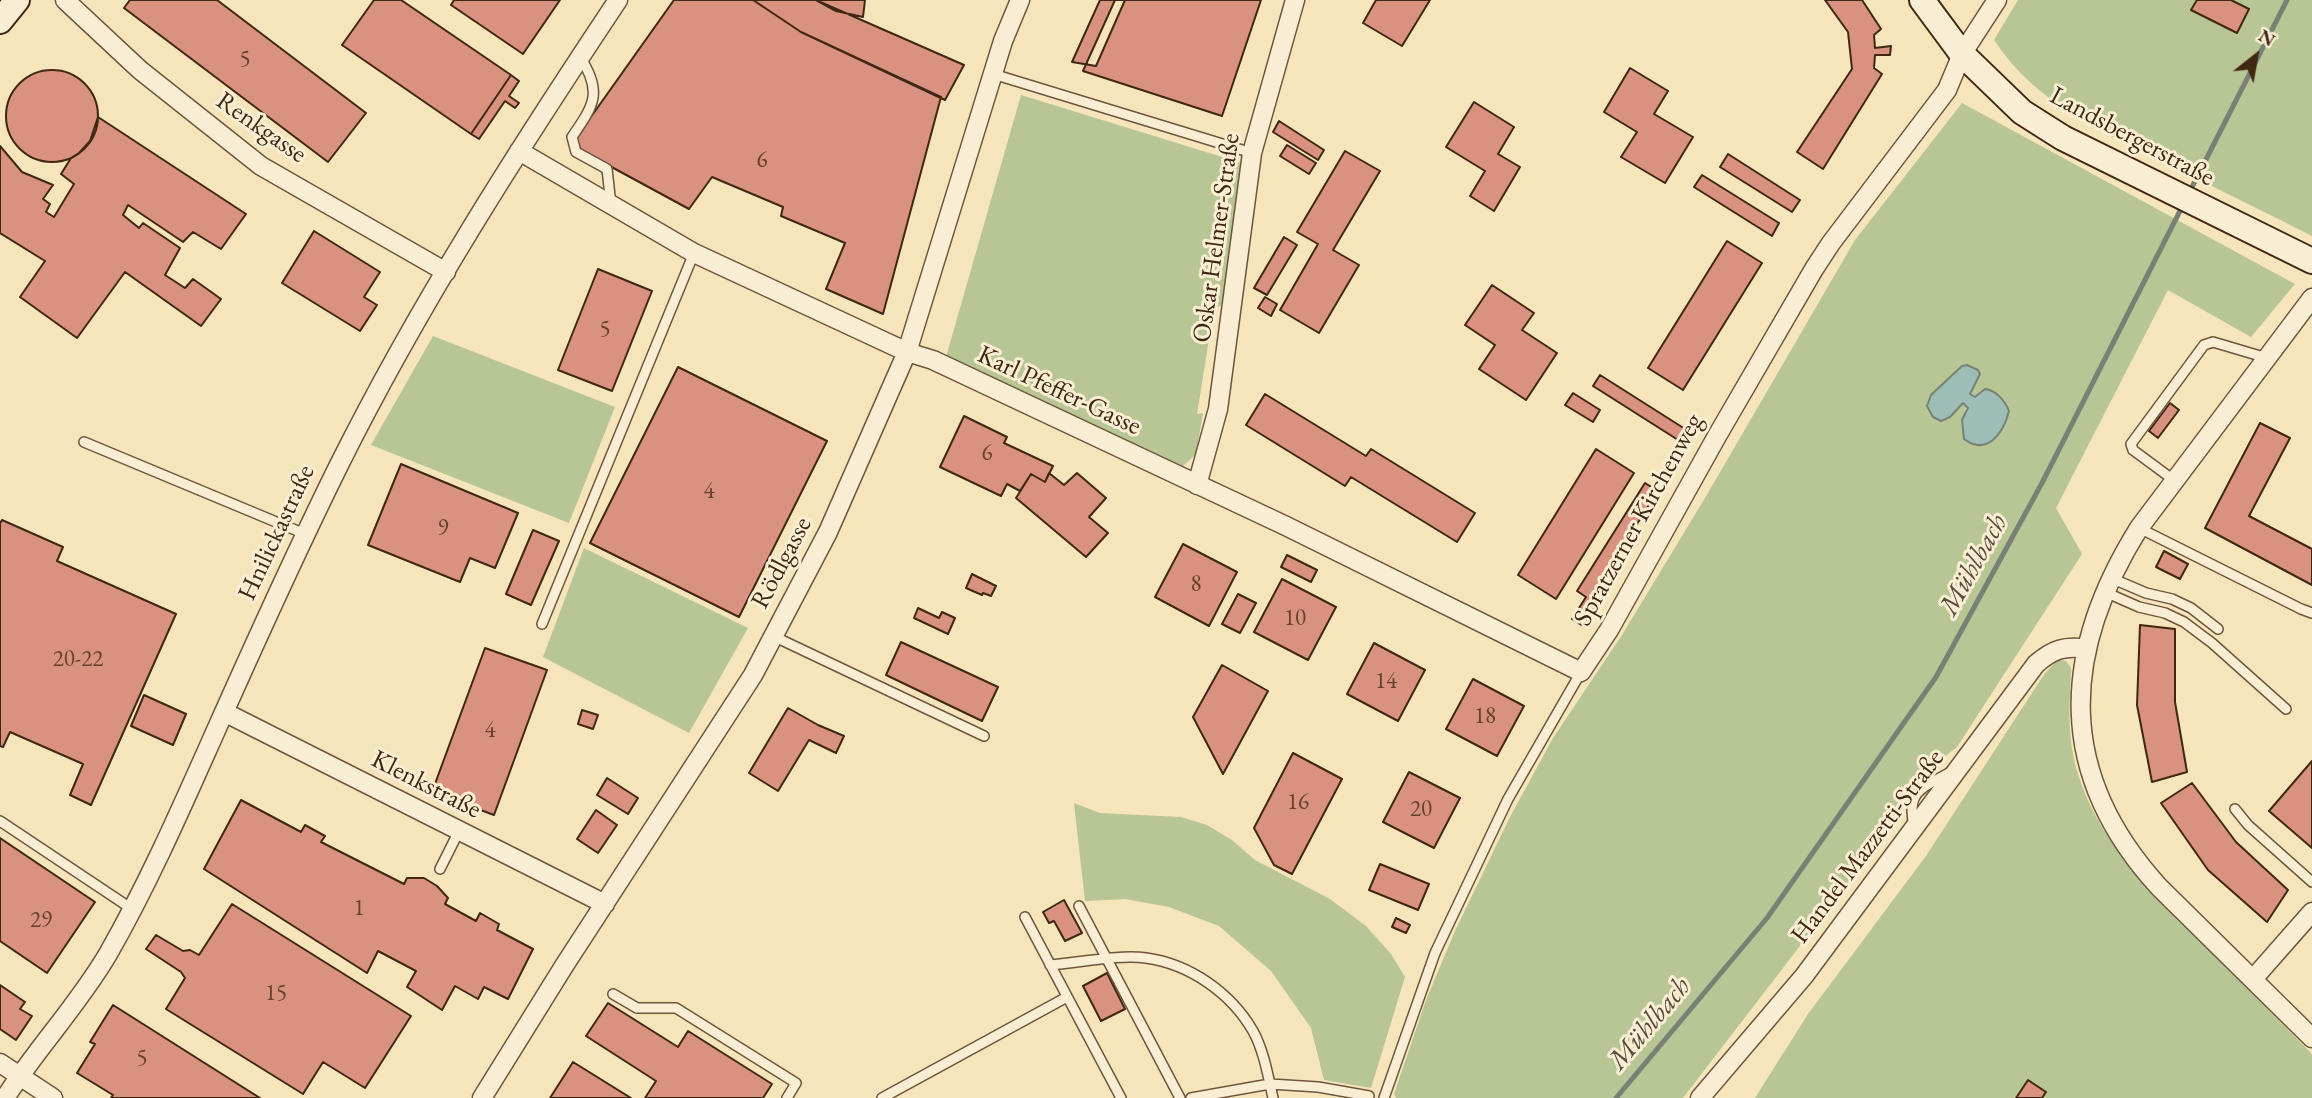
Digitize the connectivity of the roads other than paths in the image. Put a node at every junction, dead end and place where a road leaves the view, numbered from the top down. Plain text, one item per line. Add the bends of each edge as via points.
1 (17, 0) edge
2 (65, 0) edge
3 (618, 0) edge
4 (1020, 0) edge
5 (1295, 0) edge
6 (1922, 0) edge
7 (1997, 0) edge
8 (0, 22) edge
9 (1962, 54) junction
10 (580, 57) junction
11 (993, 74) junction
12 (519, 151) junction
13 (1252, 153) junction
14 (611, 206) junction
15 (694, 253) junction
16 (2312, 261) edge
17 (446, 272) junction
18 (2312, 298) edge
19 (907, 352) junction
20 (2267, 358) junction
21 (84, 442) dead end
22 (2175, 481) junction
23 (1197, 485) junction
24 (2139, 528) junction
25 (305, 534) junction
26 (2108, 585) junction
27 (2312, 612) edge
28 (542, 624) dead end
29 (2218, 629) dead end
30 (773, 636) junction
31 (2086, 649) junction
32 (1581, 672) junction
33 (2286, 709) dead end
34 (224, 712) junction
35 (984, 736) dead end
36 (2235, 809) dead end
37 (0, 821) edge
38 (459, 831) junction
39 (440, 869) dead end
40 (2312, 882) edge
41 (605, 904) junction
42 (1079, 906) dead end
43 (132, 909) junction
44 (2312, 912) edge
45 (1025, 917) dead end
46 (1107, 960) junction
47 (1050, 965) junction
48 (2253, 979) junction
49 (613, 994) dead end
50 (1067, 997) junction
51 (2312, 1038) edge
52 (0, 1063) edge
53 (19, 1076) junction
54 (1270, 1084) junction
55 (1369, 1096) dead end
56 (5, 1098) edge
57 (53, 1098) edge
58 (482, 1098) edge
59 (787, 1098) edge
60 (882, 1098) edge
61 (1121, 1098) edge
62 (1180, 1098) edge
63 (1191, 1098) edge
64 (1273, 1098) edge
65 (1384, 1098) edge
66 (1700, 1098) edge

1 - 8 street
2 - 17 street, Renkgasse via 140,70 261,166
3 - 10 street, Hnilickastraße
4 - 11 street, Rödlgasse
5 - 13 street, Oskar Helmer-Straße
6 - 9 street, Landsbergerstraße
7 - 9 street, Spratzerner Kirchenweg
9 - 16 street, Landsbergerstraße via 2022,112 2063,138
9 - 32 street, Spratzerner Kirchenweg via 1947,90 1814,269
10 - 12 street, Hnilickastraße
10 - 14 lane via 594,88 593,106 572,137 576,152 607,169
11 - 13 lane
11 - 19 street, Rödlgasse
12 - 14 street, Karl Pfeffer-Gasse
12 - 17 street, Hnilickastraße
13 - 23 street, Oskar Helmer-Straße via 1218,409
14 - 15 street, Karl Pfeffer-Gasse
15 - 19 street, Karl Pfeffer-Gasse
15 - 28 lane
17 - 25 street, Hnilickastraße
18 - 20 street
19 - 23 street, Karl Pfeffer-Gasse via 933,360
19 - 30 street, Rödlgasse via 828,531
20 - 22 street
20 - 22 lane via 2213,342 2204,345 2132,444 2133,450
21 - 25 lane
22 - 24 street
23 - 32 street, Karl Pfeffer-Gasse
24 - 26 street
24 - 27 lane
25 - 34 street, Hnilickastraße
26 - 29 lane via 2172,599
26 - 31 street
26 - 33 lane via 2139,607 2184,622
30 - 35 lane
30 - 41 street, Rödlgasse via 753,676
31 - 48 street via 2082,724 2094,784 2106,813 2138,865
31 - 66 street, Handel Mazzetti-Straße via 2060,648 2036,664 1804,976
32 - 65 lane, Spratzerner Kirchenweg via 1508,799 1435,953
34 - 38 street, Klenkstraße
34 - 43 street, Hnilickastraße
36 - 40 lane
37 - 43 lane
38 - 39 lane
38 - 41 street, Klenkstraße
41 - 58 street, Rödlgasse
42 - 46 lane
43 - 53 street, Hnilickastraße via 75,1005
44 - 48 street
45 - 47 lane
46 - 47 lane
46 - 54 lane via 1144,957 1175,964 1208,982 1230,1001 1253,1032
46 - 62 lane
47 - 50 lane
48 - 51 street
49 - 59 lane via 637,1008 676,1008 796,1083
50 - 60 lane
50 - 61 lane
52 - 53 street
53 - 56 street, Hnilickastraße
53 - 57 street
54 - 55 lane
54 - 63 lane
54 - 64 lane

